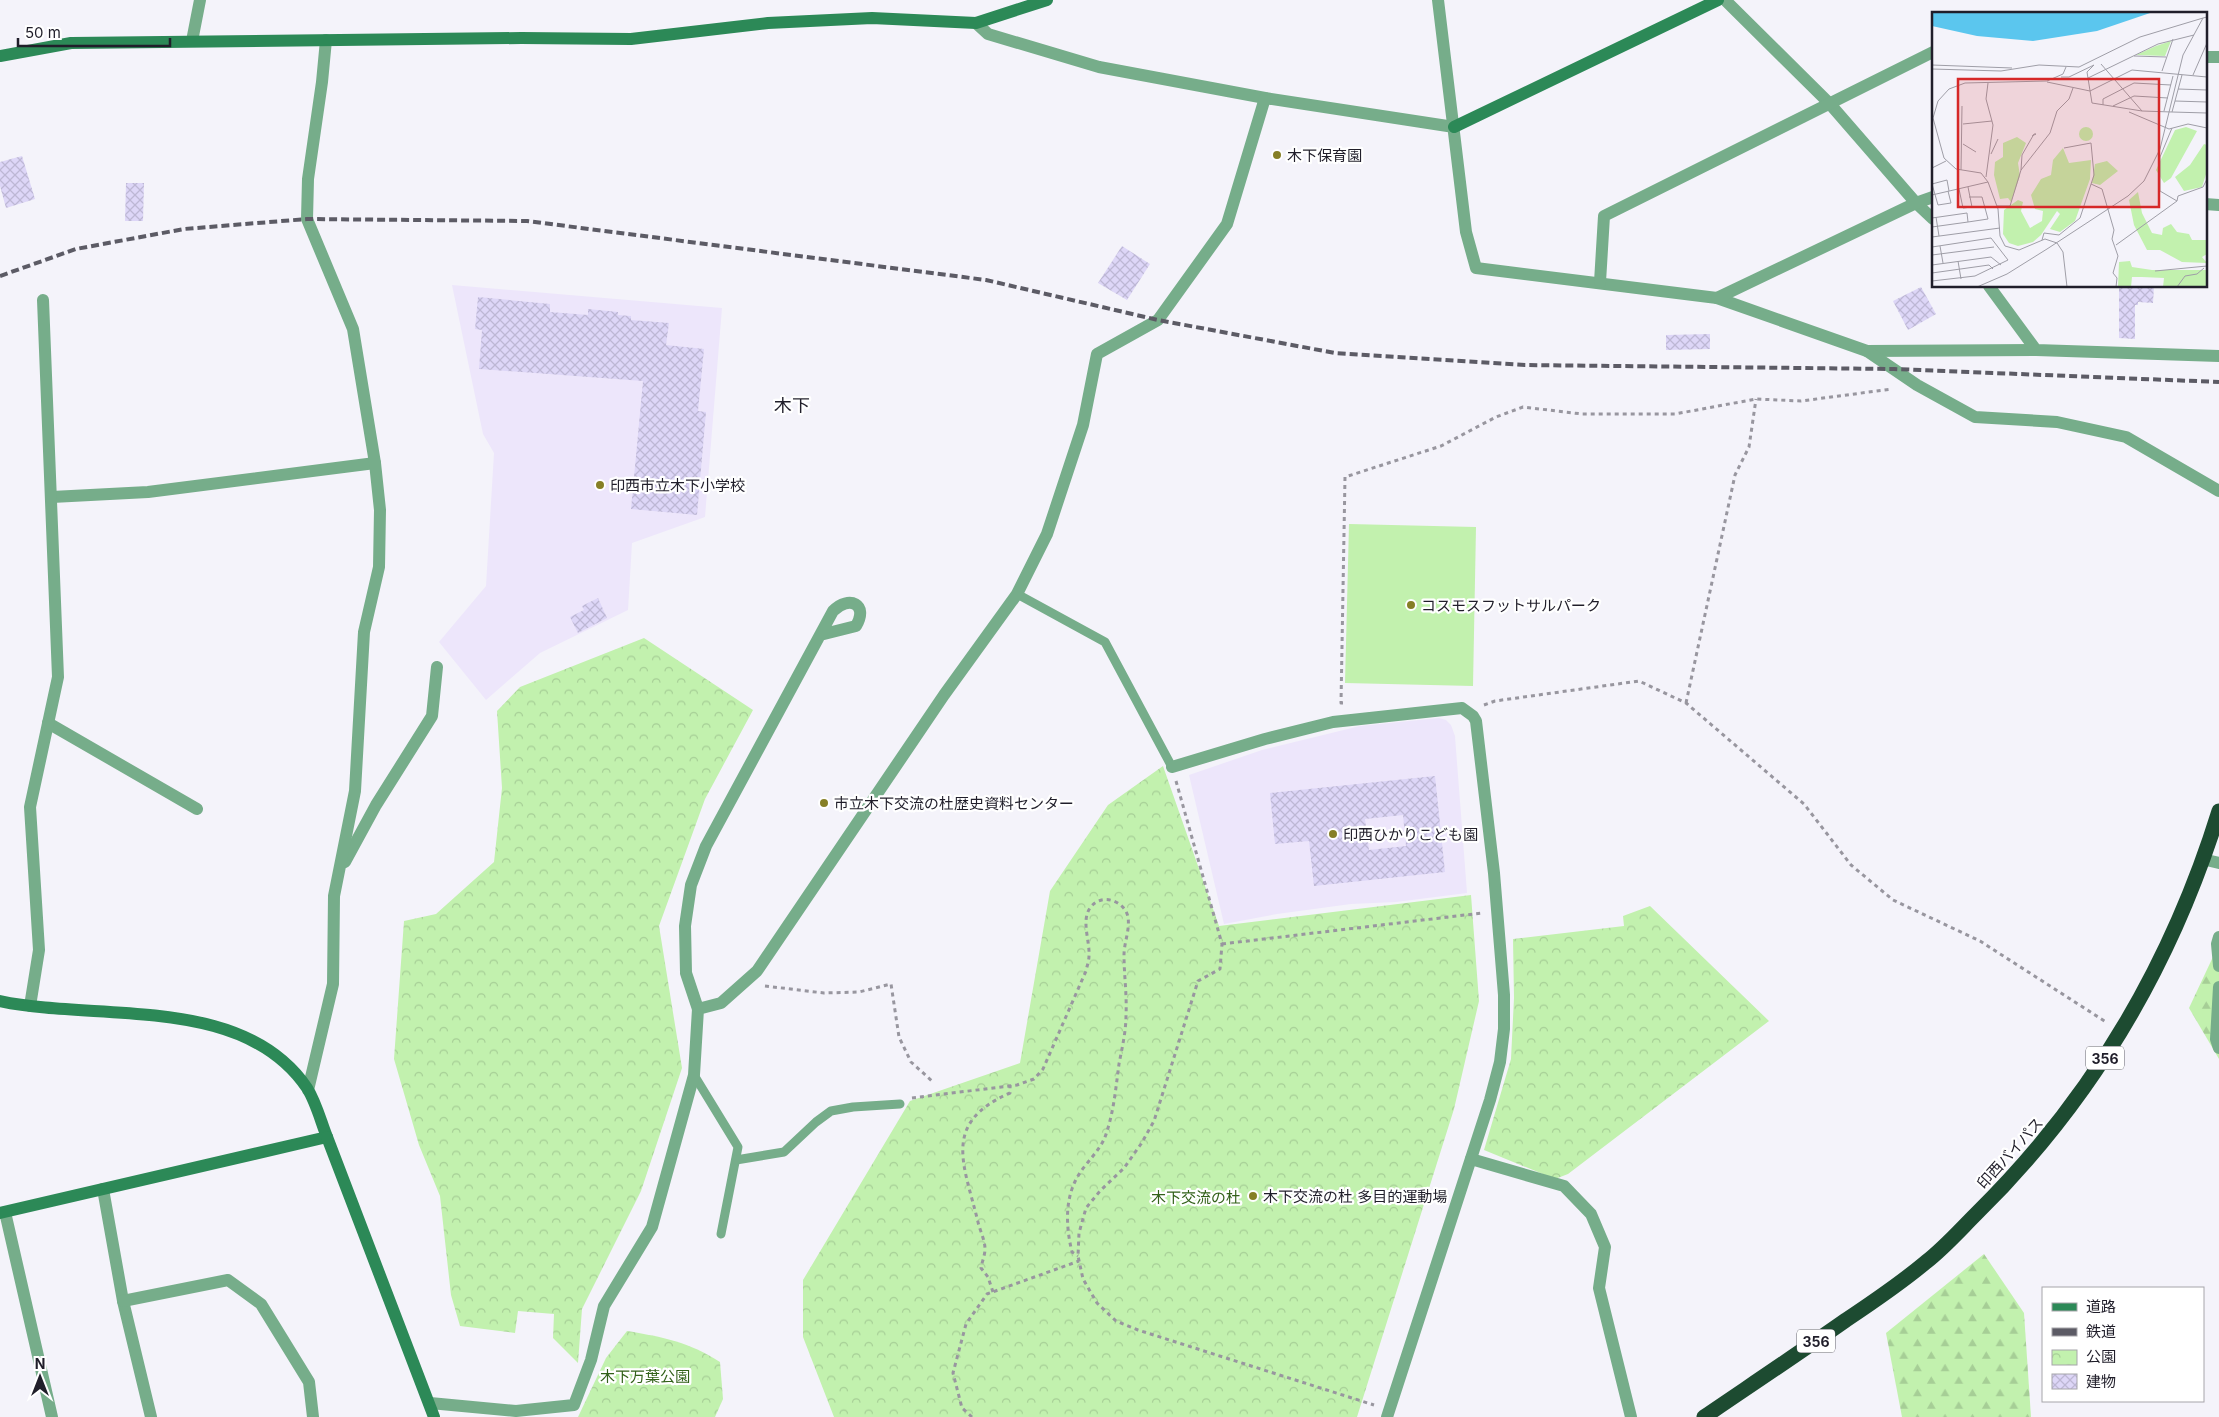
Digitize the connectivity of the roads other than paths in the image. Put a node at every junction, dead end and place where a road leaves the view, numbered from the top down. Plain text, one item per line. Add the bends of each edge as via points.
1 (200, 0) edge
2 (1047, 0) edge
3 (1438, 0) edge
4 (1718, 0) edge
5 (1726, 0) edge
6 (976, 23) junction
7 (326, 40) junction
8 (192, 41) junction
9 (1932, 53) edge
10 (0, 56) edge
11 (2206, 57) edge
12 (2219, 57) edge
13 (1265, 98) junction
14 (1830, 104) junction
15 (1454, 127) junction
16 (1932, 197) edge
17 (1916, 203) junction
18 (2206, 204) edge
19 (2219, 205) edge
20 (1932, 217) edge
21 (1600, 282) junction
22 (1990, 288) edge
23 (1716, 298) junction
24 (42, 300) dead end
25 (2036, 350) junction
26 (1867, 351) junction
27 (2219, 356) edge
28 (375, 462) junction
29 (2219, 490) edge
30 (52, 497) junction
31 (1017, 594) junction
32 (820, 635) dead end
33 (437, 667) dead end
34 (48, 723) junction
35 (1172, 767) joint
36 (197, 809) dead end
37 (2219, 811) edge
38 (2202, 859) junction
39 (2219, 863) edge
40 (339, 873) junction
41 (2219, 937) edge
42 (2219, 966) edge
43 (2219, 987) edge
44 (0, 1001) edge
45 (30, 1006) junction
46 (698, 1009) junction
47 (2219, 1048) edge
48 (694, 1075) junction
49 (308, 1090) junction
50 (900, 1104) road end
51 (327, 1138) junction
52 (1471, 1159) junction
53 (736, 1160) junction
54 (102, 1190) junction
55 (3, 1213) edge
56 (721, 1234) dead end
57 (123, 1301) junction
58 (430, 1403) junction
59 (1388, 1414) edge
60 (52, 1417) edge
61 (150, 1417) edge
62 (313, 1417) edge
63 (434, 1417) edge
64 (1631, 1417) edge
65 (1704, 1417) edge

1 - 8 street
2 - 6 street
3 - 15 street
4 - 15 street
5 - 14 street
6 - 7 street via 872,18 768,23 631,39
6 - 13 street via 988,34 1099,67
7 - 8 street
7 - 28 street via 308,180 307,219 353,329
8 - 10 street via 71,43
9 - 14 street
11 - 12 street
13 - 15 street
13 - 31 street via 1227,224 1158,320 1097,354 1082,425 1046,534
14 - 17 street
14 - 21 street via 1604,216
15 - 21 street via 1466,232 1476,268
16 - 17 street
17 - 20 street
17 - 23 street
18 - 19 street
21 - 23 street
22 - 25 street
23 - 26 street
24 - 30 street
25 - 26 street
25 - 27 street
26 - 29 street via 1917,385 1975,417 2057,422 2126,437
28 - 30 street via 148,492
28 - 40 street via 380,510 379,567 364,632 355,791
30 - 34 street via 58,677
31 - 35 lane via 1105,642
31 - 46 street via 944,695 757,971 721,1003
32 - 46 street via 706,846 691,885 685,926 686,973
33 - 40 street via 432,716 376,805
34 - 36 street
34 - 45 street via 30,807 39,950
35 - 52 street via 1265,738 1333,722 1462,708 1473,716 1498,911 1504,995 1500,1062
37 - 38 highway, 印西バイパス / 356
38 - 39 street
38 - 65 highway, 印西バイパス / 356 via 2169,943 2121,1031 2058,1126 2011,1180 1926,1262
40 - 49 street via 334,896 333,984
41 - 42 street
43 - 47 street via 2216,1039
44 - 45 street
45 - 49 street via 151,1016 225,1030 266,1049 292,1070
46 - 48 street
48 - 53 lane via 738,1147
48 - 58 street via 652,1227 604,1306 591,1360 574,1405 516,1411
49 - 51 street
50 - 53 lane via 831,1112 784,1152
51 - 54 street
51 - 58 street
52 - 59 street
52 - 64 street via 1564,1186 1591,1214 1605,1247 1599,1288
53 - 56 lane
54 - 55 street
54 - 57 street
55 - 60 street
57 - 61 street
57 - 62 street via 228,1280 261,1304 266,1312 309,1382
58 - 63 street

